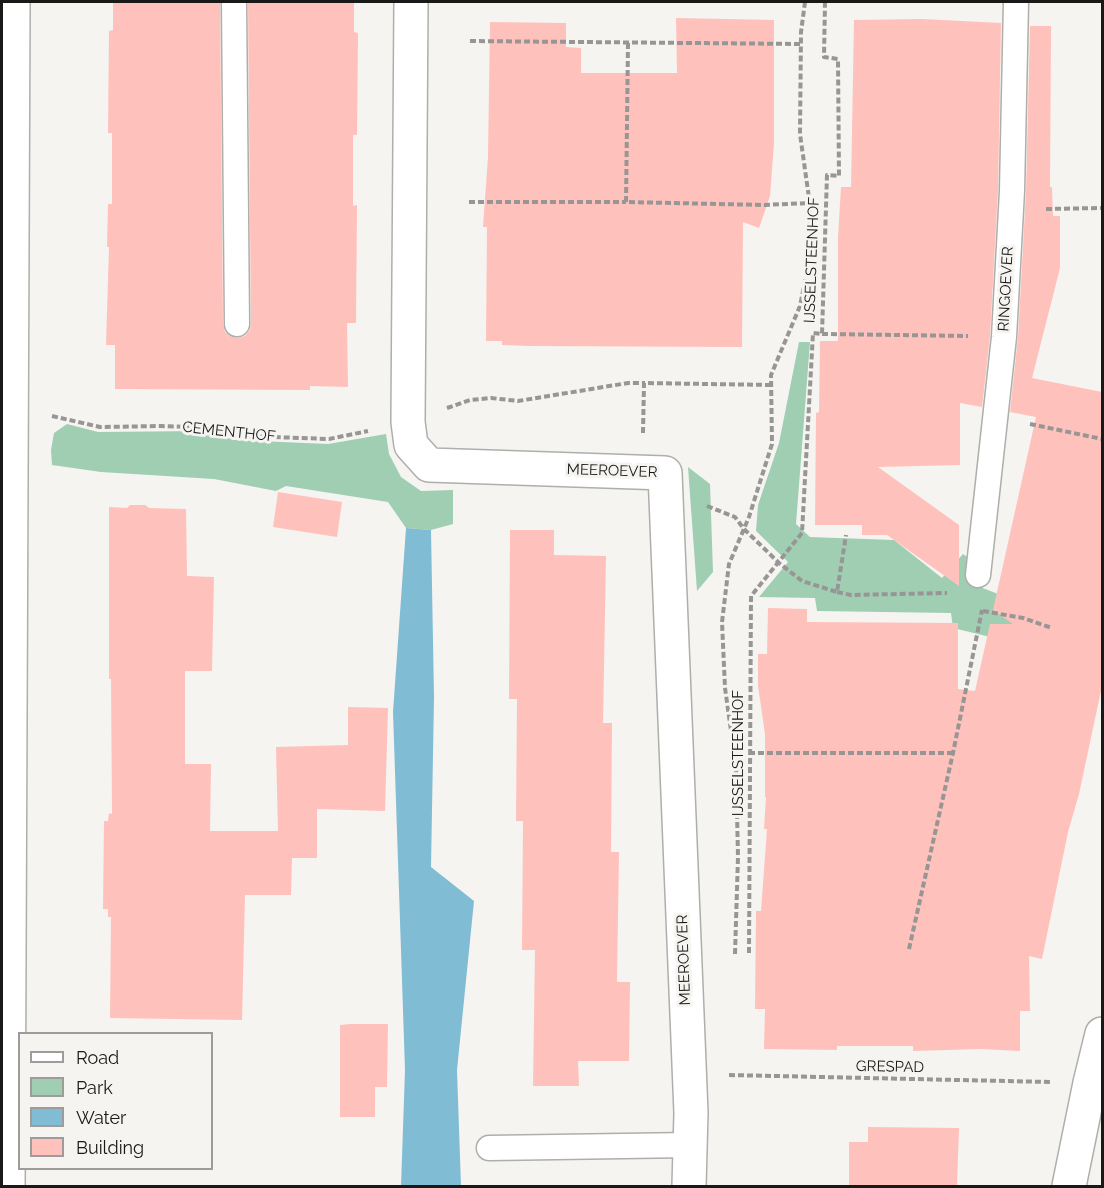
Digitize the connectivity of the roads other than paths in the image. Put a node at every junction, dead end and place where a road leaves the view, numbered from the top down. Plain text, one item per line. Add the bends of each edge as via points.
1 (13, 2) edge
2 (234, 2) edge
3 (411, 2) edge
4 (1016, 2) edge
5 (237, 324) dead end
6 (7, 523) edge
7 (978, 575) road end
8 (1102, 1034) edge
9 (1091, 1133) edge
10 (690, 1145) junction
11 (489, 1148) dead end
12 (8, 1186) edge
13 (689, 1186) edge
14 (1069, 1186) edge

1 - 6 street via 12,418
2 - 5 lane
3 - 10 street, MEEROEVER via 411,445 429,465 664,473
4 - 7 lane, RINGOEVER via 1004,337
6 - 12 street
8 - 9 street via 1090,1083
9 - 14 street
10 - 11 lane
10 - 13 street, MEEROEVER

